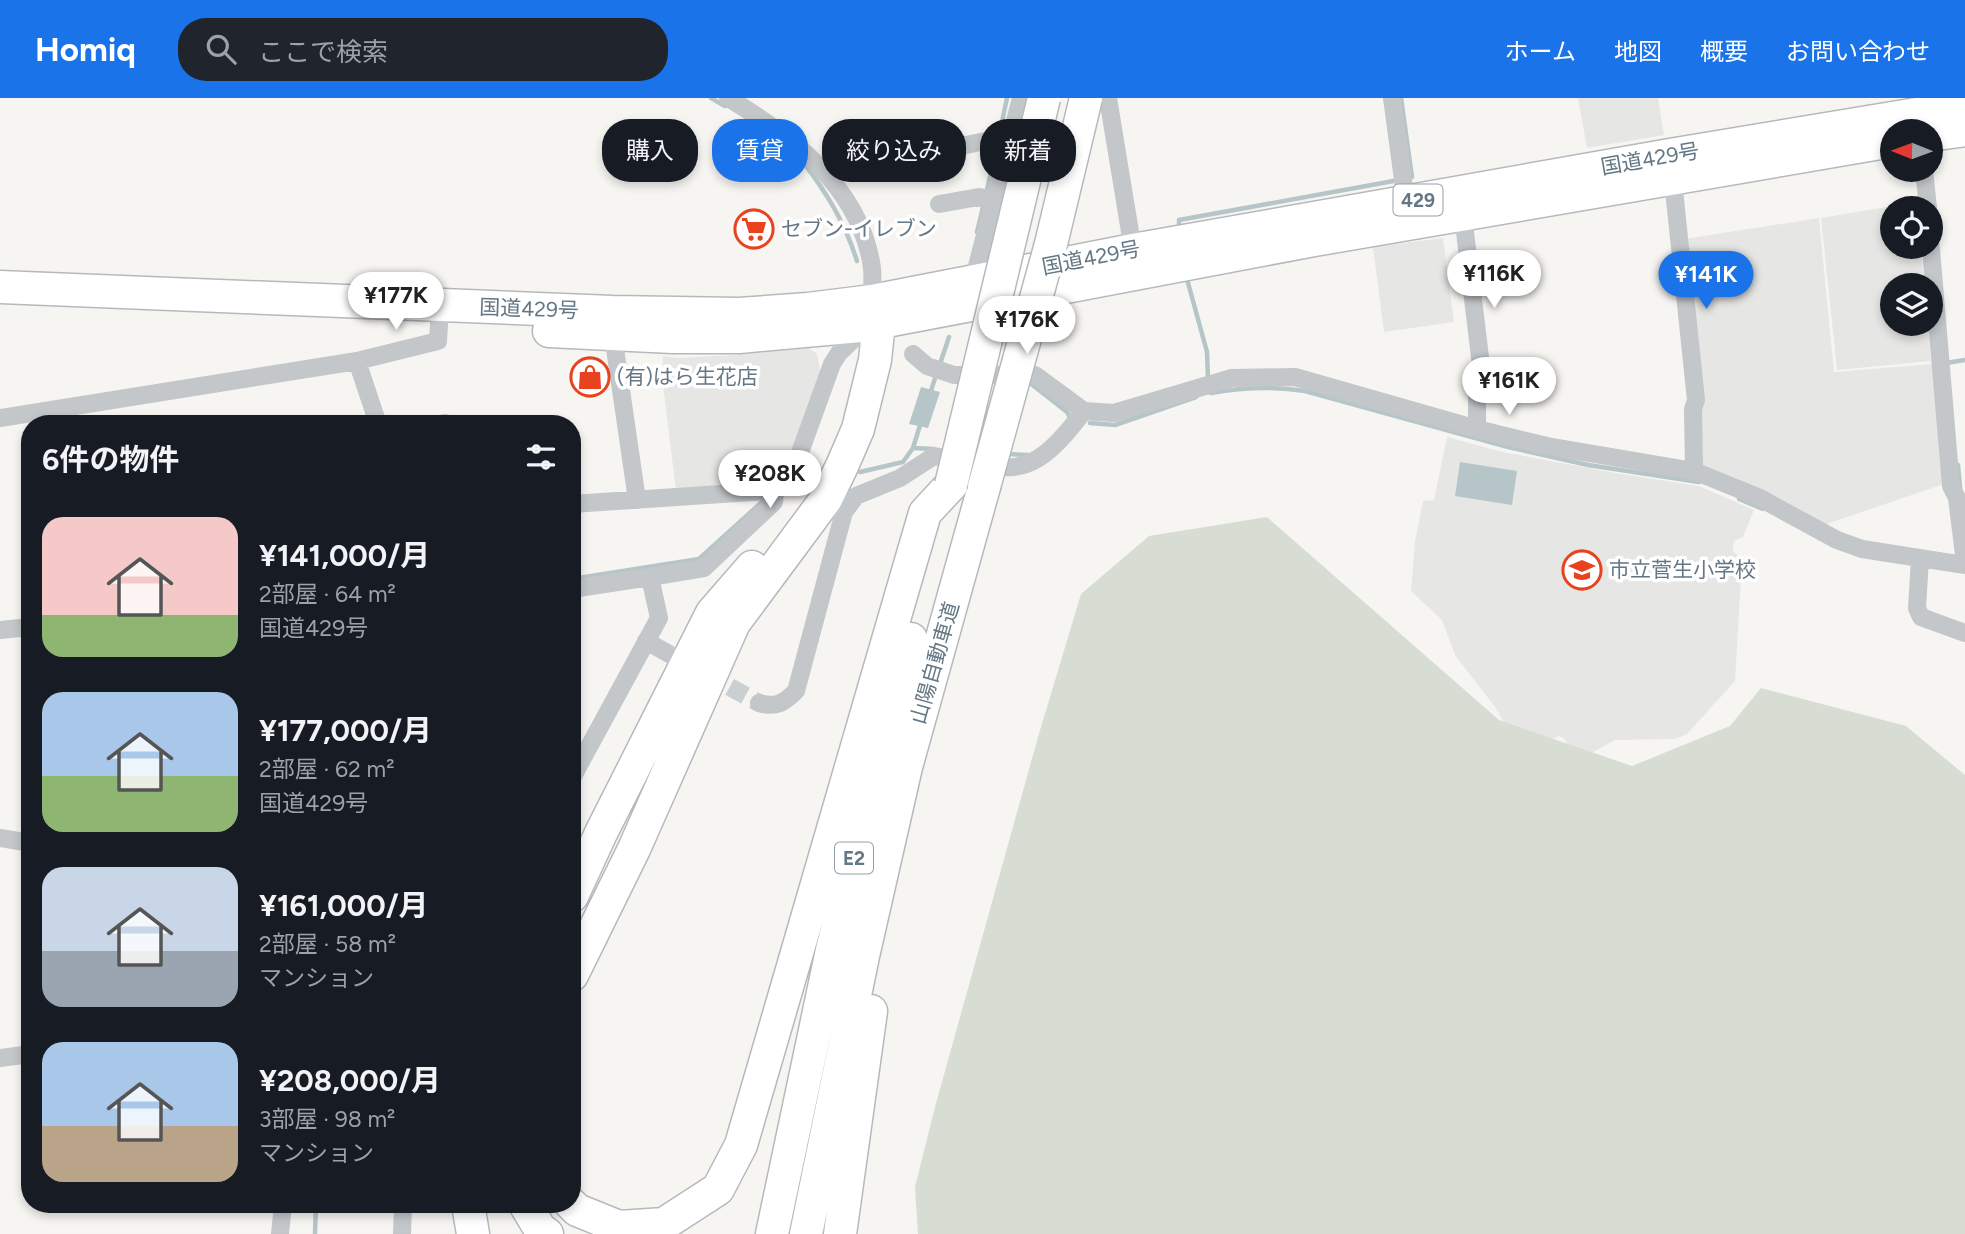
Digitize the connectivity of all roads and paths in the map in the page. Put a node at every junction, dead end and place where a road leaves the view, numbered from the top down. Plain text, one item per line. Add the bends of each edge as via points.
1 (728, 98) edge
2 (1021, 98) edge
3 (1044, 98) edge
4 (1086, 98) edge
5 (1108, 98) edge
6 (1392, 98) edge
7 (1965, 106) edge
8 (1012, 119) edge
9 (1924, 119) edge
10 (1943, 124) edge
11 (1880, 127) edge
12 (1965, 130) edge
13 (1880, 142) edge
14 (1671, 166) junction
15 (822, 170) edge
16 (832, 182) edge
17 (992, 182) edge
18 (1404, 187) junction
19 (988, 198) junction
20 (939, 204) dead end
21 (1461, 204) junction
22 (1133, 250) junction
23 (1932, 259) edge
24 (973, 281) junction
25 (0, 288) edge
26 (0, 306) edge
27 (439, 316) junction
28 (867, 321) junction
29 (613, 335) junction
30 (913, 354) dead end
31 (357, 361) junction
32 (1084, 411) junction
33 (375, 415) edge
34 (0, 418) edge
35 (1477, 429) junction
36 (1694, 471) junction
37 (951, 485) junction
38 (776, 491) junction
39 (637, 500) junction
40 (581, 503) edge
41 (1920, 563) junction
42 (1965, 564) edge
43 (650, 576) junction
44 (581, 588) edge
45 (21, 628) edge
46 (0, 630) edge
47 (1965, 633) edge
48 (646, 641) junction
49 (669, 654) dead end
50 (759, 703) tunnel mouth
51 (581, 761) edge
52 (906, 767) junction
53 (0, 838) edge
54 (21, 842) edge
55 (581, 876) edge
56 (581, 957) edge
57 (21, 1055) edge
58 (0, 1058) edge
59 (581, 1212) edge
60 (282, 1213) edge
61 (403, 1213) edge
62 (453, 1213) edge
63 (470, 1213) edge
64 (530, 1213) edge
65 (280, 1234) edge
66 (402, 1234) edge
67 (455, 1234) edge
68 (473, 1234) edge
69 (547, 1234) edge
70 (772, 1234) edge
71 (806, 1234) edge
72 (840, 1234) edge

1 - 15 street via 797,146
2 - 8 street
3 - 37 highway, 山陽自動車道 / E2, bridge
4 - 52 highway, 山陽自動車道 / E2, bridge via 1051,244
5 - 22 street
6 - 18 street
7 - 9 highway, 国道429号 / 429
10 - 12 highway, 国道429号 / 429
11 - 14 highway, 国道429号 / 429
13 - 14 highway, 国道429号 / 429
14 - 21 highway, 国道429号 / 429
14 - 36 street via 1696,400
16 - 28 street via 861,231 872,268
17 - 19 street
18 - 21 highway, 国道429号 / 429
18 - 22 highway, 国道429号 / 429
19 - 20 street
19 - 24 street
21 - 28 highway, 国道429号 / 429 via 1301,243
21 - 35 street via 1482,374
22 - 24 highway, 国道429号 / 429
23 - 42 street via 1951,486
24 - 28 highway, 国道429号 / 429
25 - 27 highway, 国道429号 / 429
26 - 27 highway, 国道429号 / 429
27 - 28 highway, 国道429号 / 429 via 739,314 808,309
27 - 29 highway, 国道429号 / 429
27 - 31 street via 438,341
28 - 29 highway, 国道429号 / 429 via 739,337
28 - 38 street via 832,363 794,469
28 - 55 highway via 838,427 808,496 790,524 712,613
28 - 56 highway via 875,360 858,429 842,466 826,499 734,623
29 - 39 street
30 - 32 street via 938,371 954,375 1035,375
31 - 33 street
31 - 34 street
32 - 35 street via 1114,413 1232,378 1296,377
32 - 50 street via 1042,458 1024,467 1007,469 934,456 900,478 856,496 844,512 796,691 785,702
35 - 36 street
36 - 41 street via 1758,497 1837,540
37 - 59 highway via 925,513 741,1145 718,1189 664,1224 618,1227
37 - 70 highway, 山陽自動車道 / E2 via 832,950
38 - 39 street
38 - 43 street via 775,502 704,568
39 - 40 street
41 - 42 street
41 - 47 street via 1917,608 1921,617
43 - 44 street
43 - 48 street via 659,618
45 - 46 street
48 - 49 street
48 - 51 street
52 - 71 highway, 山陽自動車道 / E2
52 - 72 highway
53 - 54 street
57 - 58 street
60 - 65 street
61 - 66 street
62 - 67 highway
63 - 68 highway
64 - 69 highway

